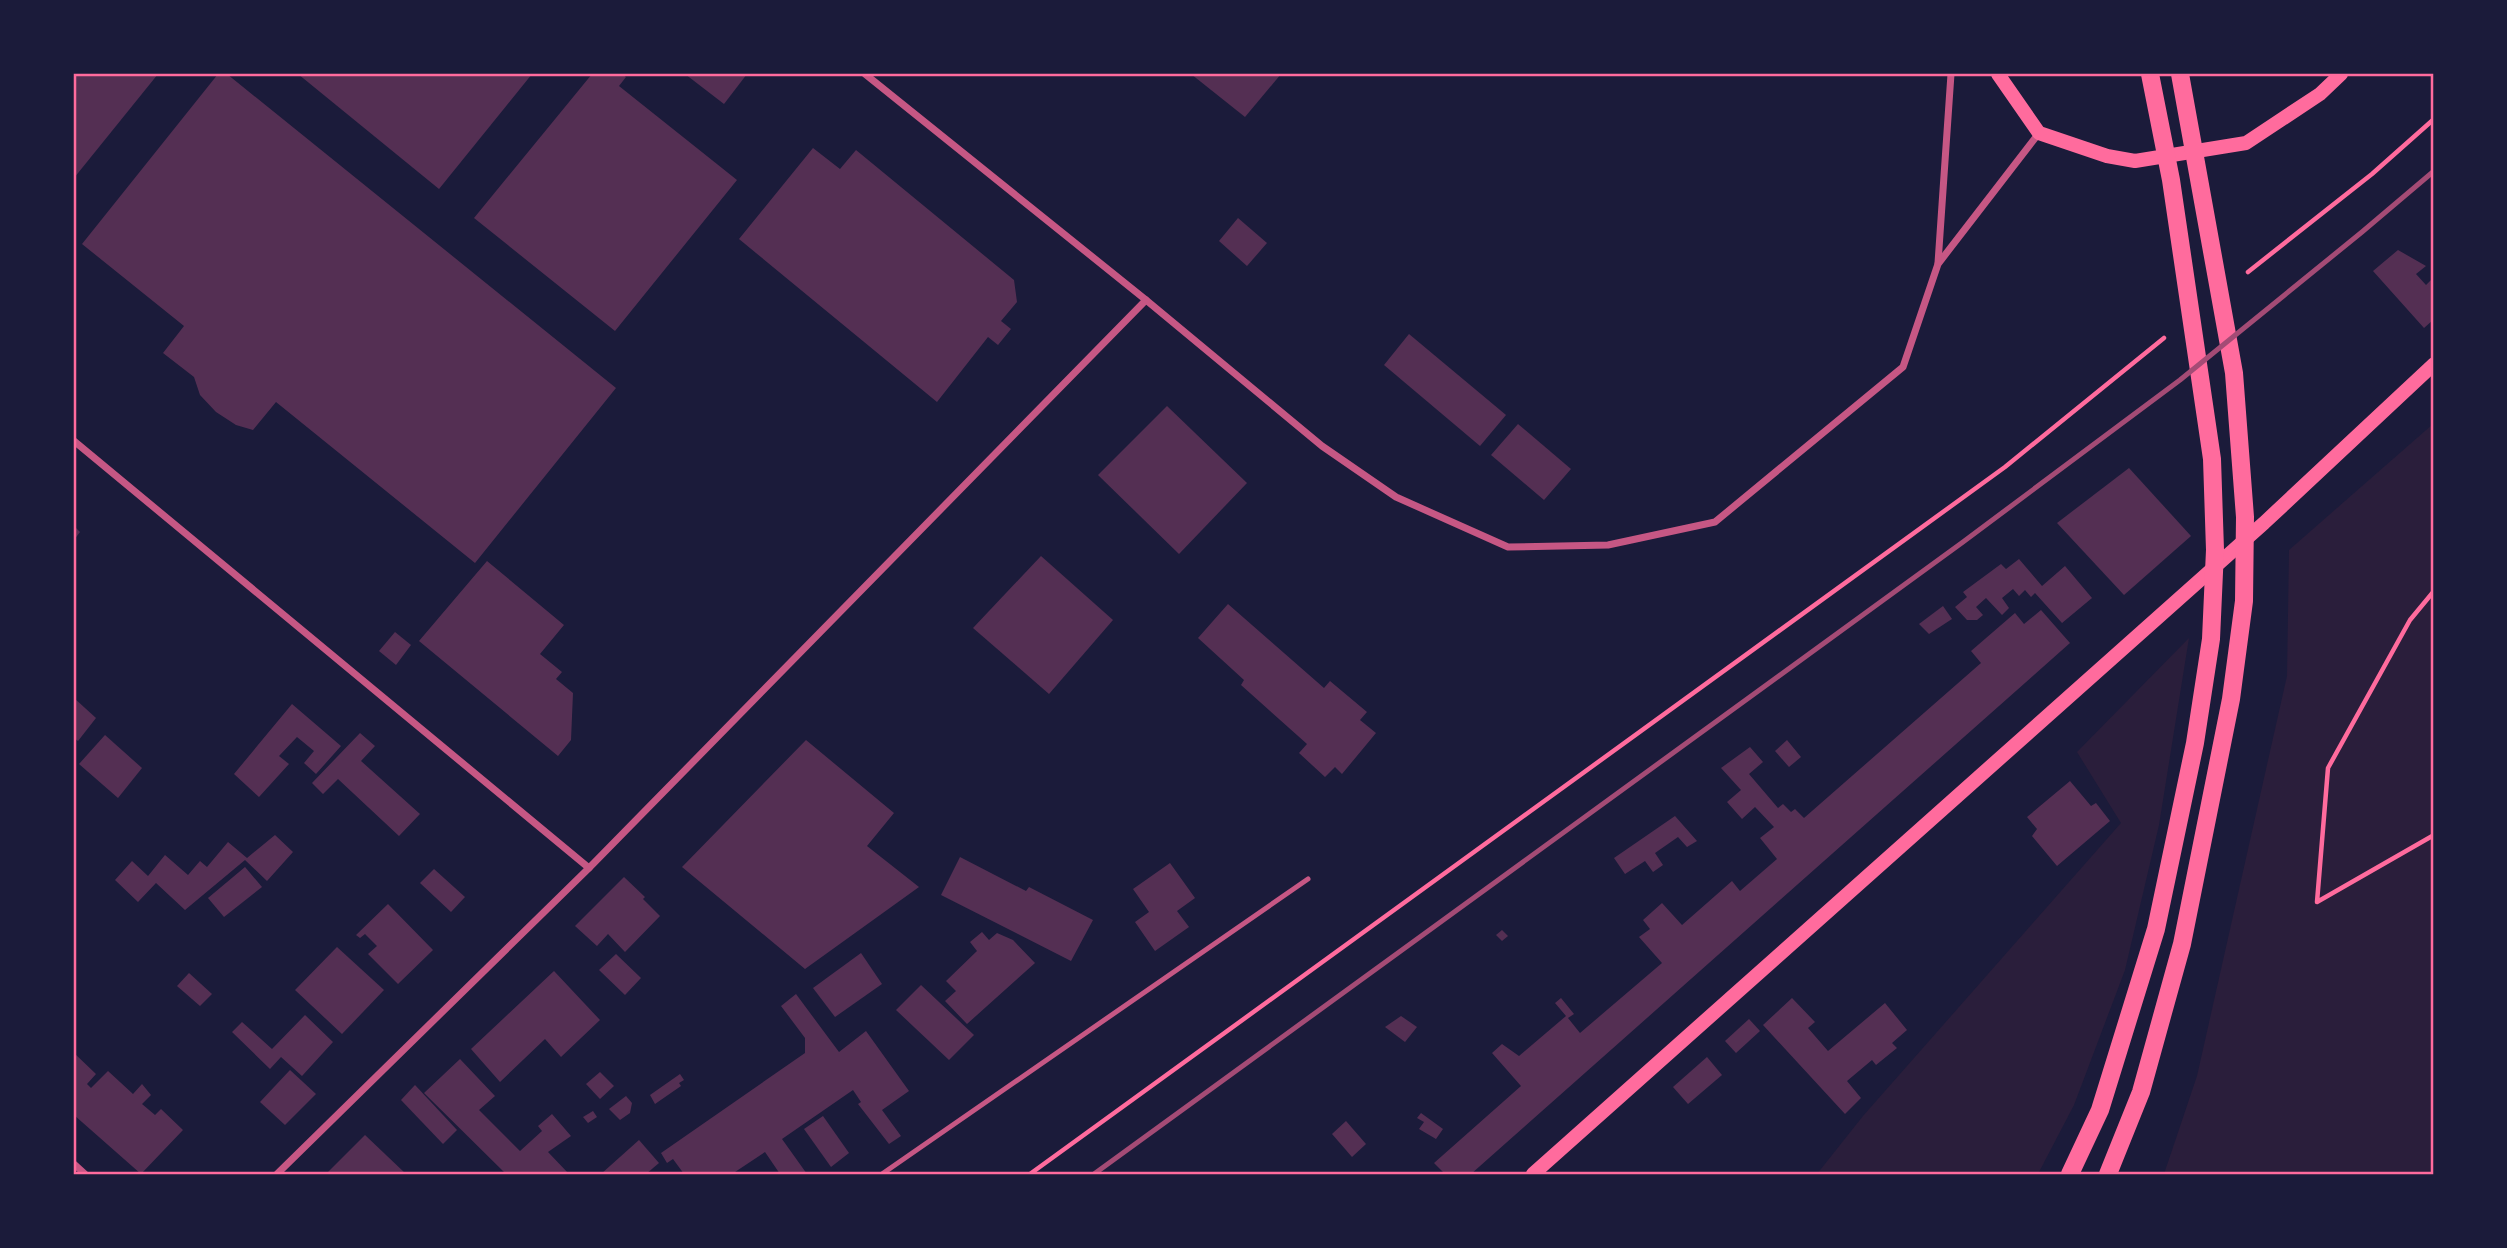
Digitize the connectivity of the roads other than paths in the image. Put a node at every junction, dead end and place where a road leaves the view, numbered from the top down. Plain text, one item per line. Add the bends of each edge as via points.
1 (865, 74) edge
2 (1951, 74) edge
3 (1998, 74) edge
4 (2150, 74) edge
5 (2180, 74) edge
6 (2341, 74) edge
7 (2039, 133) junction
8 (1938, 264) junction
9 (1146, 300) junction
10 (2434, 364) edge
11 (74, 441) edge
12 (589, 868) junction
13 (1308, 879) dead end
14 (74, 1164) edge
15 (85, 1174) edge
16 (277, 1174) edge
17 (882, 1174) edge
18 (1534, 1174) edge
19 (2070, 1174) edge
20 (2108, 1174) edge

1 - 9 street
2 - 8 street
3 - 7 main road
4 - 19 main road via 2171,180 2212,459 2215,551 2211,639 2195,743 2156,929 2101,1110
5 - 20 main road via 2234,373 2245,517 2244,601 2231,699 2182,944 2141,1093
6 - 7 main road via 2320,94 2246,143 2135,161
7 - 8 street
8 - 9 street via 1903,367 1715,522 1608,545 1508,547 1396,497 1322,446
9 - 12 street
10 - 18 main road via 2264,523
11 - 12 street
12 - 16 street
13 - 17 lane
14 - 15 street

